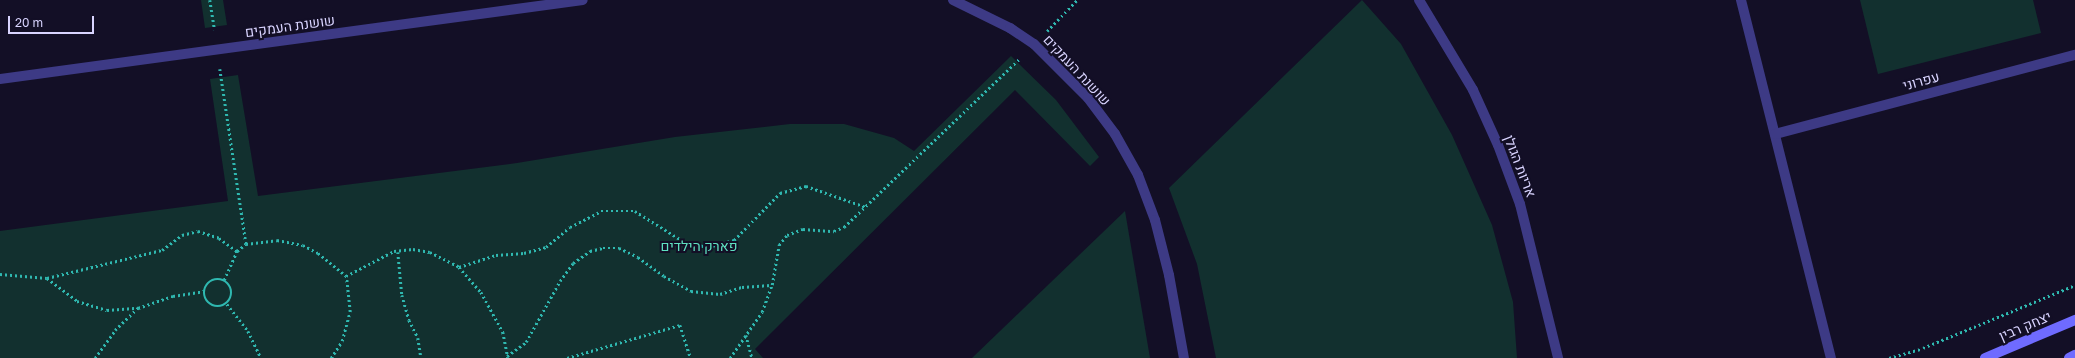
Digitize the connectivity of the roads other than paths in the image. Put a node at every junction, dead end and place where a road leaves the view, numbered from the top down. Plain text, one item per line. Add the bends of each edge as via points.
1 (583, 0) edge
2 (953, 0) edge
3 (1419, 0) edge
4 (1741, 0) edge
5 (2075, 55) edge
6 (0, 79) edge
7 (1775, 134) junction
8 (2075, 320) edge
9 (2075, 355) edge
10 (1184, 358) edge
11 (1558, 358) edge
12 (1832, 358) edge
13 (1986, 358) edge
14 (2069, 358) edge

1 - 6 street, שושנת העמקים
2 - 10 street, שושנת העמקים via 1010,28 1034,44 1088,98 1115,134 1138,175 1155,220 1169,275
3 - 11 street, אריות הגולן via 1473,90 1498,145 1520,204
4 - 7 street
5 - 7 street, עפרוני
7 - 12 street
8 - 13 main road, יצחק רבין
9 - 14 main road

